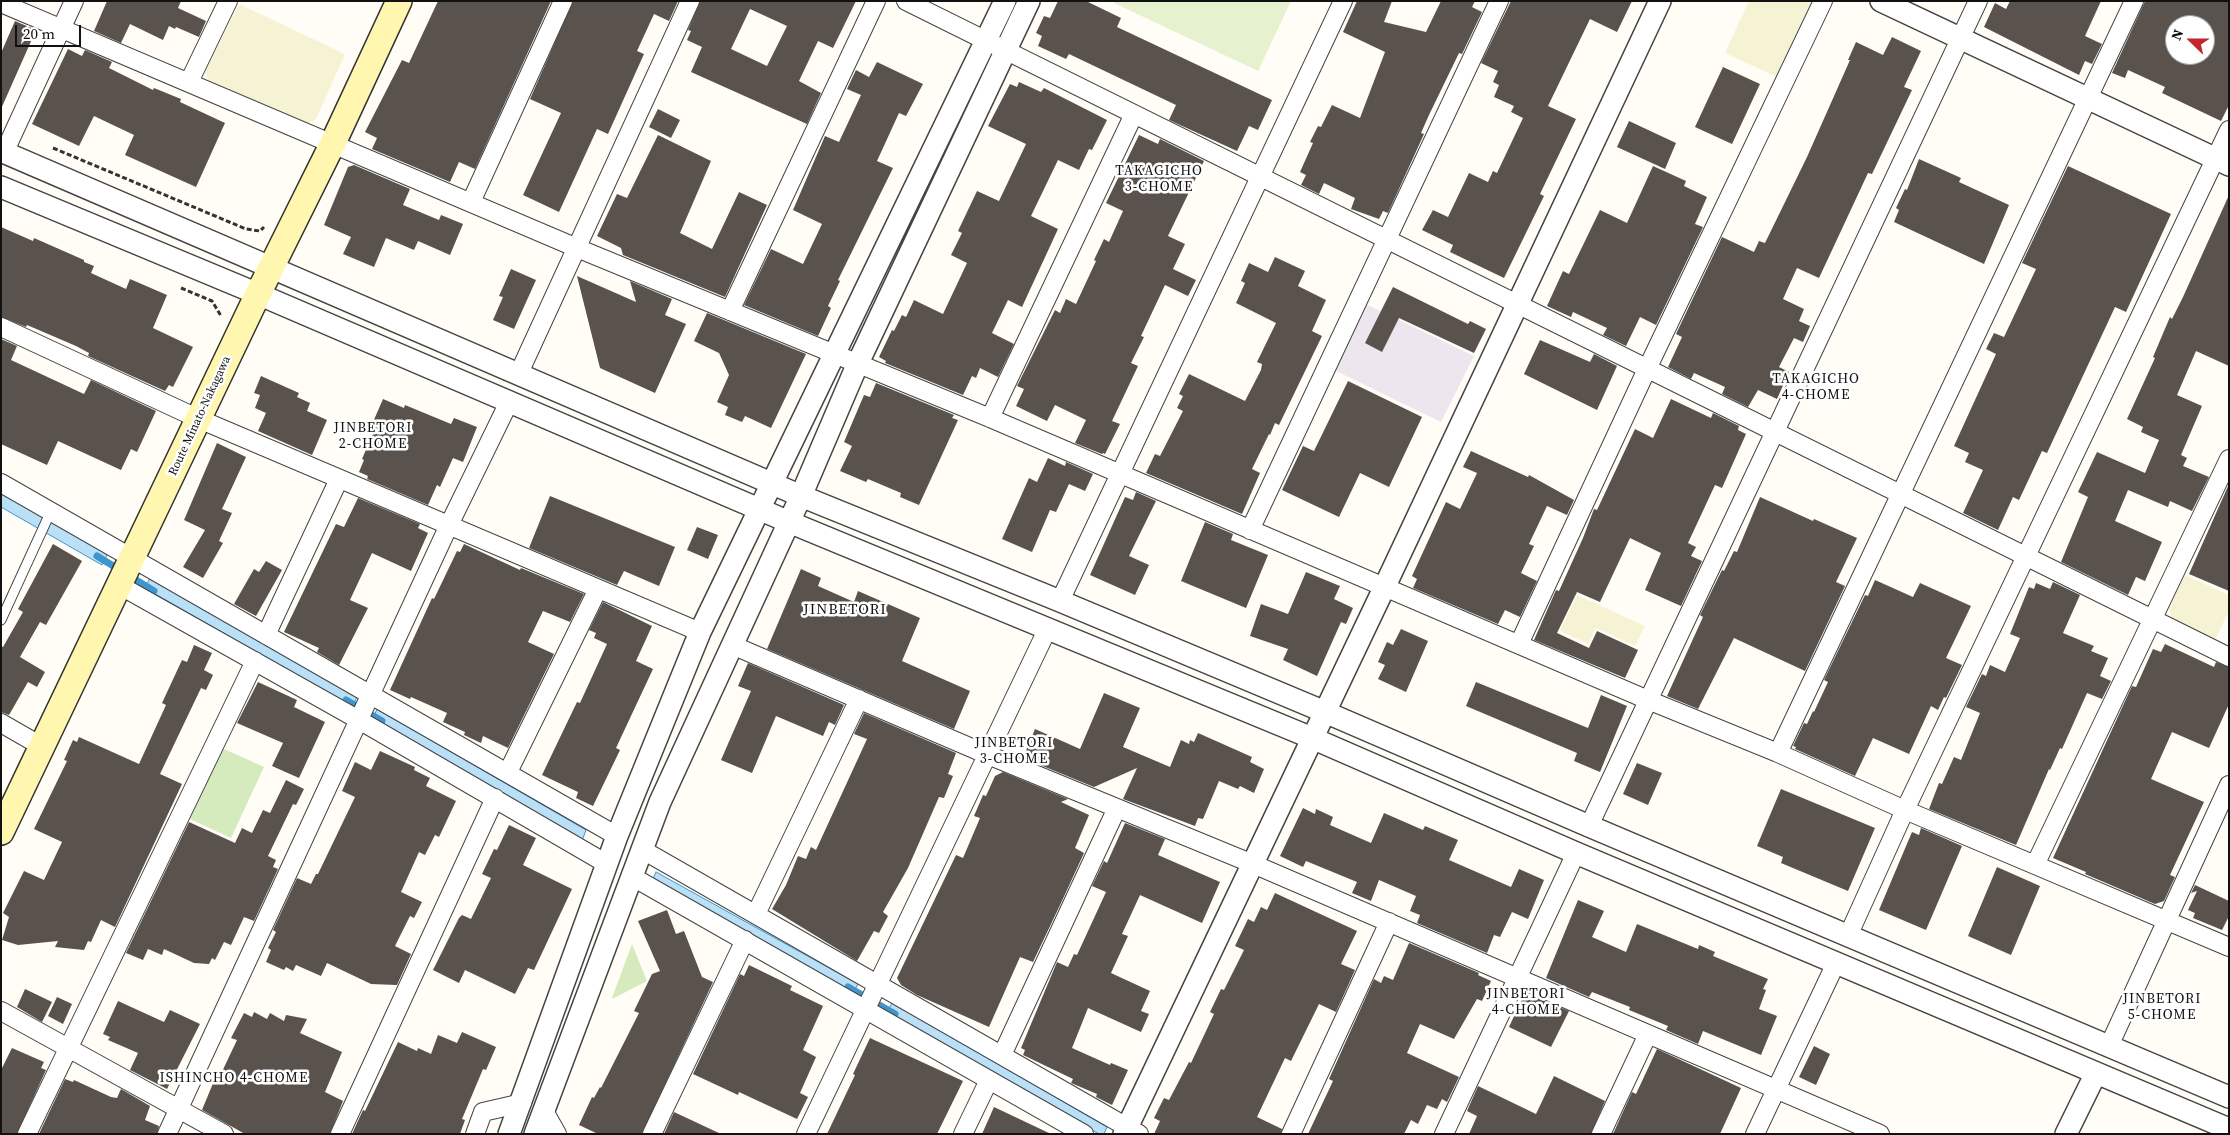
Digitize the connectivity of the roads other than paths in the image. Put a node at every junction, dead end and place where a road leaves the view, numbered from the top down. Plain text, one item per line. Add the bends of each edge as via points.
1 (74, 1) edge
2 (228, 1) edge
3 (399, 1) edge
4 (564, 1) edge
5 (690, 1) edge
6 (876, 1) edge
7 (906, 1) edge
8 (1005, 1) edge
9 (1028, 1) edge
10 (1342, 1) edge
11 (1499, 1) edge
12 (1660, 1) edge
13 (1823, 1) edge
14 (1881, 1) edge
15 (1978, 1) edge
16 (2134, 1) edge
17 (1, 3) edge
18 (61, 28) junction
19 (1960, 38) junction
20 (986, 41) junction
21 (1005, 50) junction
22 (189, 82) junction
23 (2088, 99) junction
24 (1134, 114) junction
25 (2229, 130) edge
26 (333, 143) junction
27 (2, 152) edge
28 (2222, 162) edge
29 (1259, 177) junction
30 (1, 187) edge
31 (470, 202) junction
32 (1386, 240) junction
33 (577, 248) junction
34 (270, 268) junction
35 (258, 294) junction
36 (1516, 305) junction
37 (730, 311) junction
38 (1, 327) edge
39 (835, 353) junction
40 (858, 363) junction
41 (1647, 370) junction
42 (519, 373) junction
43 (509, 402) junction
44 (990, 418) junction
45 (198, 419) junction
46 (1774, 432) junction
47 (2229, 459) edge
48 (1120, 474) junction
49 (340, 479) junction
50 (772, 482) junction
51 (1, 483) edge
52 (1901, 495) junction
53 (801, 496) junction
54 (759, 509) junction
55 (49, 515) junction
56 (789, 522) junction
57 (449, 525) junction
58 (1250, 530) junction
59 (2026, 557) junction
60 (126, 573) junction
61 (1385, 586) junction
62 (598, 589) junction
63 (1060, 601) junction
64 (1, 620) edge
65 (2152, 620) junction
66 (1048, 628) junction
67 (700, 632) junction
68 (266, 635) junction
69 (1519, 644) junction
70 (732, 645) junction
71 (2229, 657) edge
72 (254, 661) junction
73 (859, 699) junction
74 (1648, 700) junction
75 (364, 708) junction
76 (1325, 712) junction
77 (1, 723) edge
78 (1312, 738) junction
79 (42, 746) junction
80 (1778, 753) junction
81 (988, 754) junction
82 (508, 772) junction
83 (2229, 785) edge
84 (496, 798) junction
85 (1117, 808) junction
86 (1905, 810) junction
87 (1589, 826) junction
88 (1, 832) edge
89 (617, 836) junction
90 (641, 849) junction
91 (1576, 853) junction
92 (607, 864) junction
93 (1253, 864) junction
94 (2035, 865) junction
95 (631, 876) junction
96 (756, 914) junction
97 (2166, 920) junction
98 (1389, 922) junction
99 (1848, 936) junction
100 (745, 940) junction
101 (2229, 947) edge
102 (1836, 963) junction
103 (1518, 978) junction
104 (876, 986) junction
105 (866, 1007) junction
106 (1, 1011) edge
107 (1648, 1034) junction
108 (2109, 1046) junction
109 (68, 1048) junction
110 (1002, 1055) junction
111 (2096, 1073) junction
112 (989, 1080) junction
113 (1776, 1089) junction
114 (2229, 1097) edge
115 (522, 1102) junction
116 (178, 1109) junction
117 (544, 1111) junction
118 (2229, 1129) edge
119 (1128, 1132) edge
120 (27, 1134) edge
121 (167, 1134) edge
122 (224, 1134) edge
123 (340, 1134) edge
124 (476, 1134) edge
125 (509, 1134) edge
126 (536, 1134) edge
127 (558, 1134) edge
128 (652, 1134) edge
129 (806, 1134) edge
130 (964, 1134) edge
131 (1084, 1134) edge
132 (1291, 1134) edge
133 (1444, 1134) edge
134 (1601, 1134) edge
135 (1755, 1134) edge
136 (1880, 1134) edge
137 (2066, 1134) edge

1 - 18 street
2 - 22 street
3 - 26 main road, Route Minato-Nakagawa
4 - 31 street
5 - 33 street
6 - 37 street
7 - 20 street
8 - 20 street
9 - 21 street
10 - 29 street
11 - 32 street
12 - 36 street
13 - 41 street
14 - 19 street
15 - 19 street
16 - 23 street
17 - 18 street
18 - 22 street
18 - 27 street
19 - 23 street
19 - 46 street
20 - 21 street
20 - 39 street
21 - 24 street
21 - 40 street
22 - 26 street
23 - 28 street
23 - 52 street
24 - 29 street
24 - 44 street
25 - 28 street
26 - 31 street
26 - 34 main road, Route Minato-Nakagawa
27 - 34 street
28 - 59 street
29 - 32 street
29 - 48 street
30 - 35 street
31 - 33 street
32 - 36 street
32 - 58 street
33 - 37 street
33 - 42 street
34 - 35 main road, Route Minato-Nakagawa
34 - 42 street
35 - 43 street
35 - 45 main road, Route Minato-Nakagawa
36 - 41 street
36 - 61 street
37 - 39 street
38 - 45 street
39 - 40 street
39 - 50 street
40 - 44 street
40 - 53 street
41 - 46 street
41 - 69 street
42 - 50 street
43 - 54 street
43 - 57 street
44 - 48 street
45 - 49 street
45 - 60 main road, Route Minato-Nakagawa
46 - 52 street
46 - 74 street
47 - 65 street
48 - 58 street
48 - 63 street
49 - 57 street
49 - 68 street
50 - 53 street
50 - 54 street
51 - 55 street
52 - 59 street
52 - 80 street
53 - 56 street
53 - 63 street
54 - 56 street
54 - 67 street
55 - 60 street
55 - 64 lane
56 - 66 street
56 - 70 street
57 - 62 street
57 - 75 street
58 - 61 street
59 - 65 street
59 - 86 street
60 - 68 street
60 - 72 street
60 - 79 main road, Route Minato-Nakagawa
61 - 69 street
61 - 76 street
62 - 67 street
62 - 82 street
63 - 76 street
65 - 71 street
65 - 94 street
66 - 78 street
66 - 81 street
67 - 89 street
68 - 75 street
69 - 74 street
70 - 73 street
70 - 90 street
72 - 75 street
72 - 109 street
73 - 81 street
73 - 96 street
74 - 80 street
74 - 87 street
75 - 82 street
75 - 84 street
75 - 116 street
76 - 78 street
76 - 87 street
77 - 79 street
78 - 91 street
78 - 93 street
79 - 88 main road, Route Minato-Nakagawa
80 - 86 street
81 - 85 street
81 - 104 street
82 - 89 street
83 - 97 street
84 - 92 street
84 - 123 street
85 - 93 street
85 - 110 street
86 - 94 street
86 - 99 street
87 - 99 street
89 - 92 street
90 - 95 street
90 - 96 street
91 - 102 street
91 - 103 street
92 - 115 street
93 - 98 street
93 - 119 street
94 - 97 street
95 - 100 street
95 - 117 street
96 - 104 street
97 - 101 street
97 - 108 street
98 - 103 street
98 - 132 street
99 - 108 street
100 - 105 street
100 - 128 street
102 - 111 street
102 - 113 street
103 - 107 street
103 - 133 street
104 - 105 street
104 - 110 street
105 - 112 street
105 - 129 street
106 - 109 street
107 - 113 street
107 - 134 street
108 - 114 street
109 - 116 street
109 - 120 street
110 - 119 street
111 - 118 street
111 - 137 street
112 - 130 street
112 - 131 street
113 - 135 street
113 - 136 street
115 - 124 street via 483,1112
115 - 125 street
116 - 121 street
116 - 122 street
117 - 126 street
117 - 127 street

